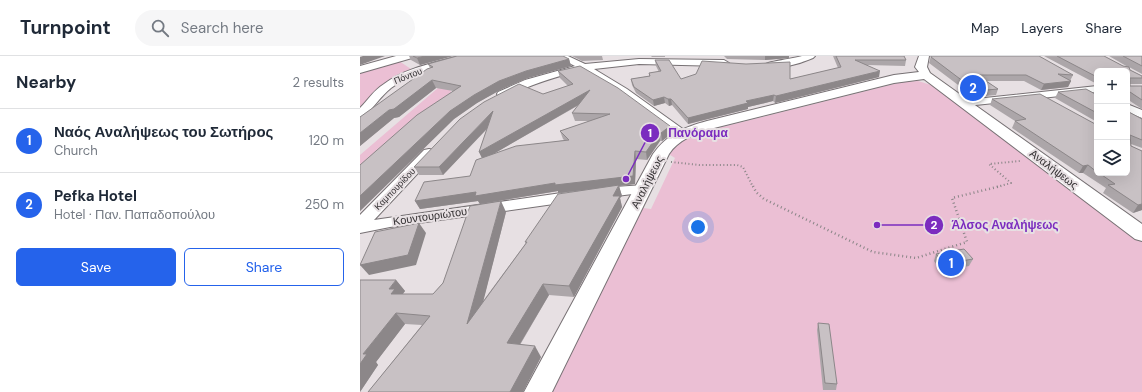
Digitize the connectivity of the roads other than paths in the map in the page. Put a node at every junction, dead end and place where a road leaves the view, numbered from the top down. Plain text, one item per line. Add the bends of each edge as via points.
1 (408, 56) edge
2 (469, 56) edge
3 (560, 56) edge
4 (810, 56) edge
5 (924, 56) edge
6 (735, 63) edge
7 (761, 64) edge
8 (584, 66) junction
9 (360, 70) edge
10 (926, 75) junction
11 (1079, 82) dead end
12 (1094, 88) edge
13 (1094, 89) edge
14 (1037, 94) junction
15 (495, 98) edge
16 (966, 103) junction
17 (1057, 106) edge
18 (1130, 109) edge
19 (360, 115) edge
20 (1142, 115) edge
21 (683, 135) junction
22 (436, 145) edge
23 (644, 189) junction
24 (360, 225) edge
25 (360, 228) edge
26 (1142, 234) edge
27 (538, 392) edge

1 - 9 street
2 - 19 street, Πόντου via 394,81
3 - 8 street
4 - 7 street via 792,63
5 - 10 street via 921,67
6 - 8 street via 653,61
8 - 15 street via 533,82
8 - 21 street
10 - 16 street, Αναλήψεως
10 - 21 street, Αναλήψεως via 894,79 734,118 697,128
11 - 12 street
13 - 14 street
14 - 16 street
14 - 17 street
16 - 26 street, Αναλήψεως
18 - 20 street
21 - 23 street, Αναλήψεως via 666,147
22 - 24 street, Καμπουρίδου
23 - 25 street, Κουντουριώτου via 614,191
23 - 27 street, Αναλήψεως

